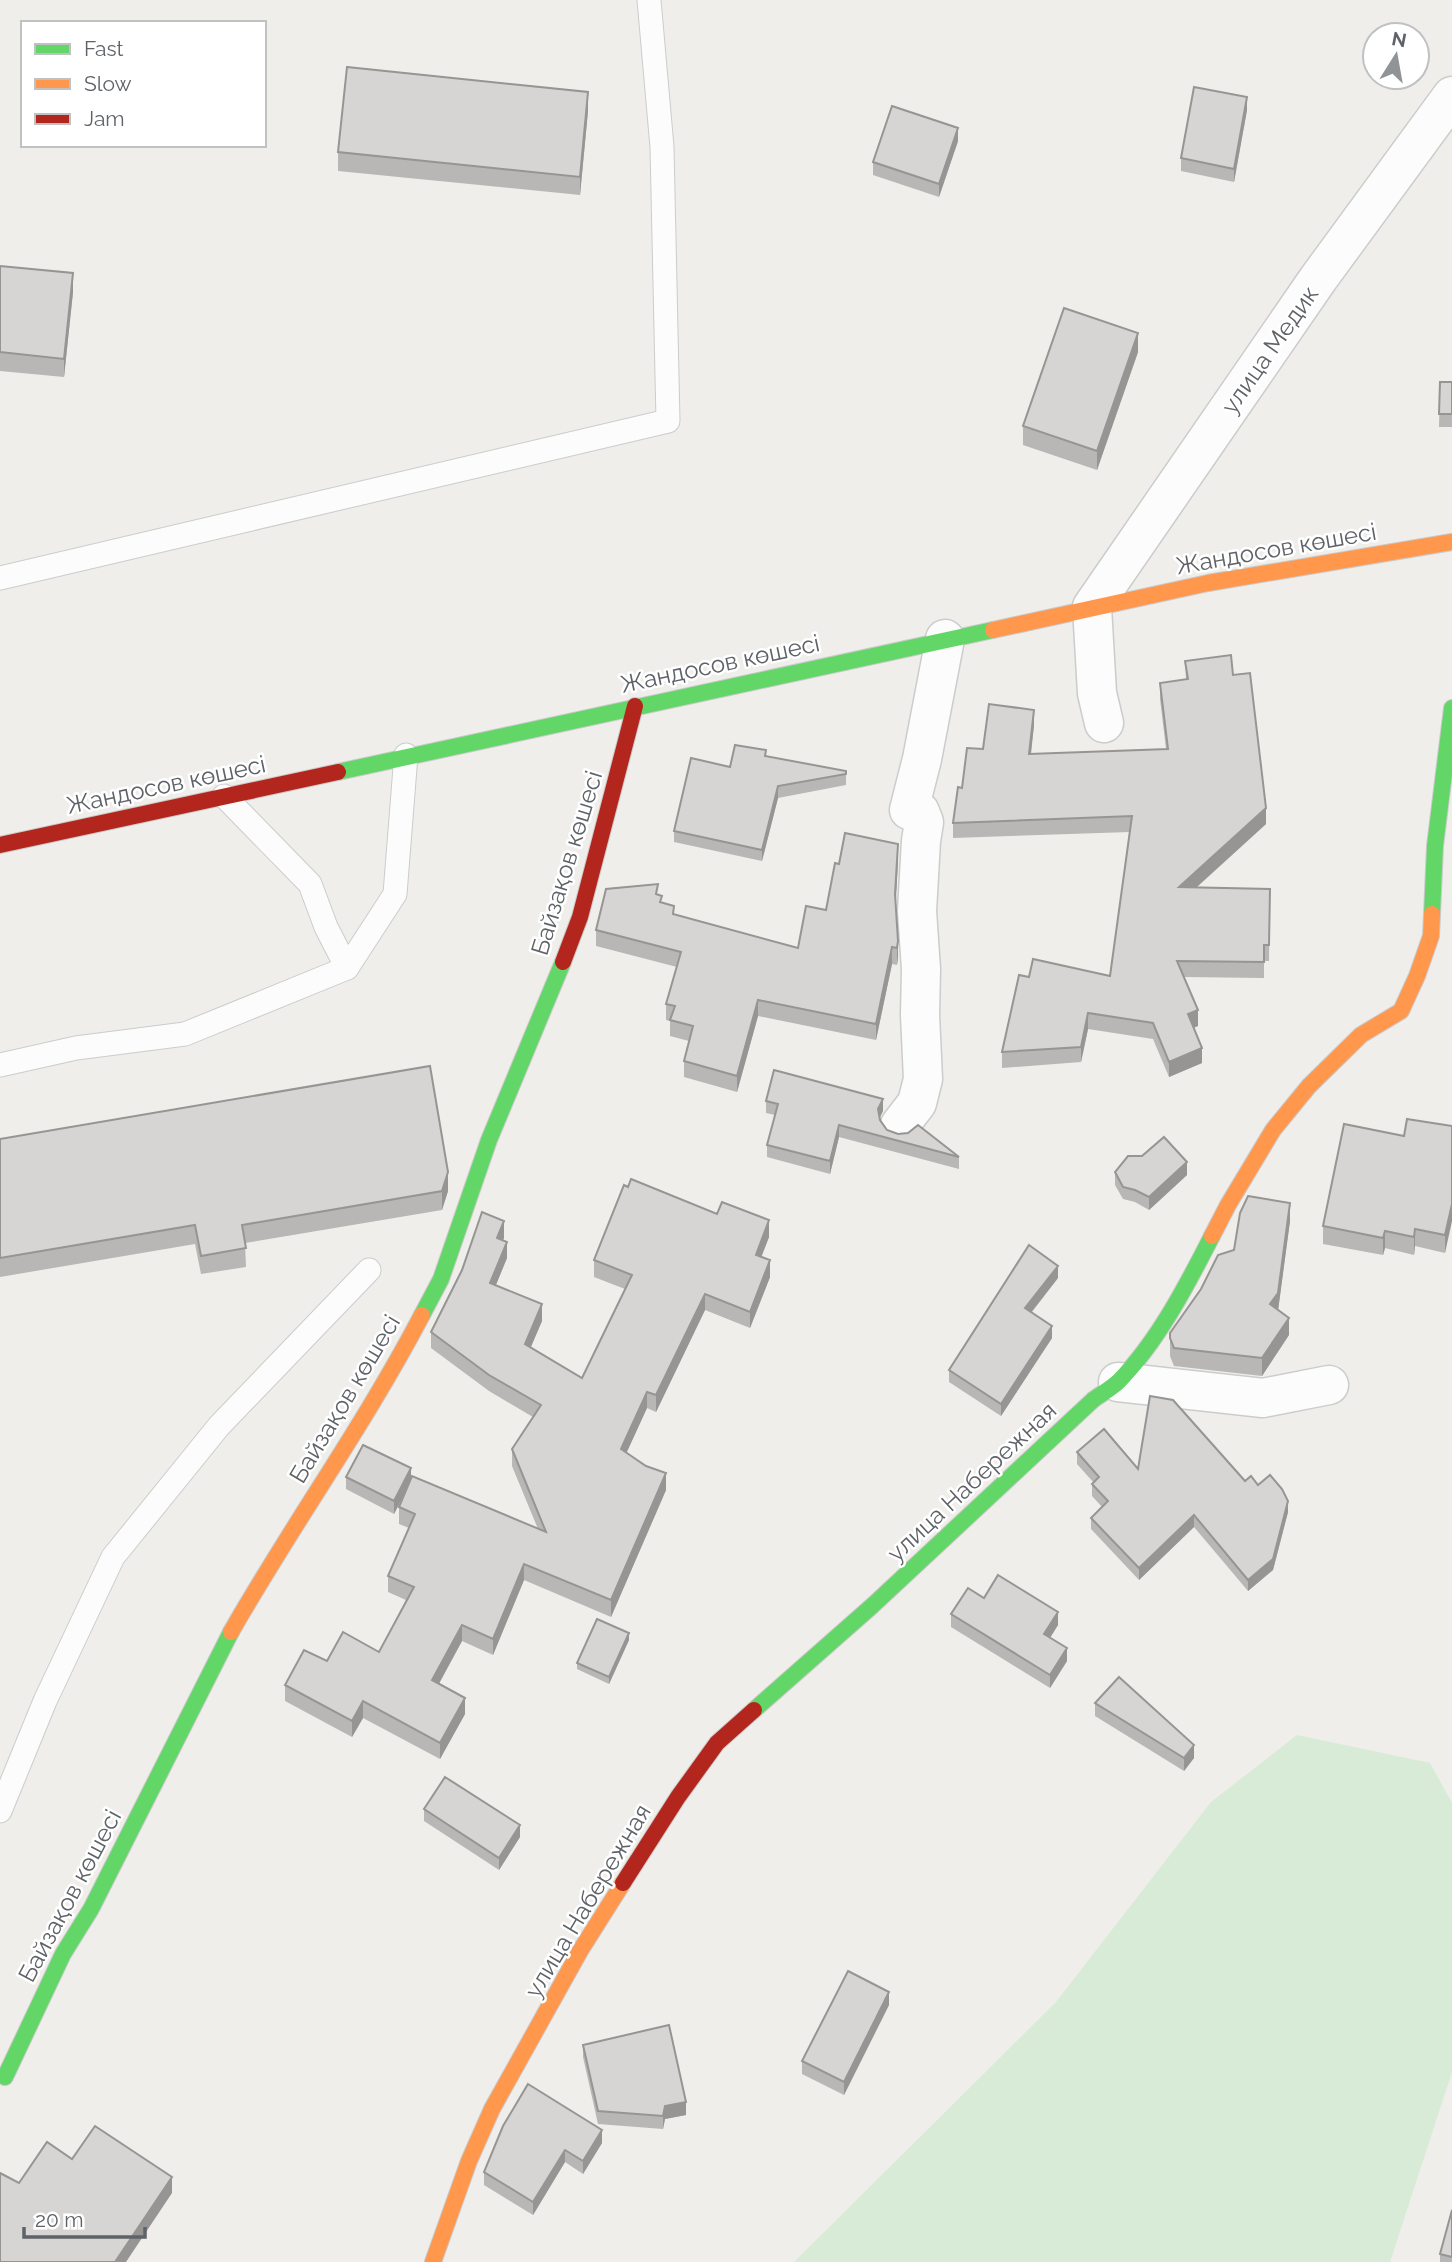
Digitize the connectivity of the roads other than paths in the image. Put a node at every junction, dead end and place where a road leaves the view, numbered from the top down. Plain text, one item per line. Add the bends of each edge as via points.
1 (649, 0) edge
2 (1452, 96) edge
3 (1452, 542) edge
4 (0, 579) edge
5 (1092, 607) junction
6 (944, 639) junction
7 (635, 706) junction
8 (1452, 708) edge
9 (1104, 723) dead end
10 (406, 755) junction
11 (224, 796) junction
12 (0, 845) edge
13 (347, 968) junction
14 (0, 1065) edge
15 (900, 1125) dead end
16 (369, 1269) dead end
17 (1118, 1382) junction
18 (1329, 1385) dead end
19 (2, 1803) edge
20 (5, 2077) dead end
21 (433, 2262) edge

1 - 4 lane via 662,147 668,421
2 - 5 street, улица Медик via 1318,279
3 - 5 street, Жандосов көшесі
5 - 6 street, Жандосов көшесі
5 - 9 street via 1097,693
6 - 7 street, Жандосов көшесі
6 - 15 street via 909,810 920,812 925,822 917,911 923,1079 917,1103
7 - 10 street, Жандосов көшесі
7 - 20 street, Байзақов көшесі via 580,917 489,1140 441,1279 401,1357 226,1641 91,1909 63,1954
8 - 17 street, улица Набережная via 1435,846 1431,936 1401,1011 1361,1035 1273,1130 1227,1205 1183,1294
10 - 11 street, Жандосов көшесі
10 - 13 lane via 395,894
11 - 12 street, Жандосов көшесі
11 - 13 lane via 310,884
13 - 14 lane via 185,1034 76,1048
16 - 19 lane via 219,1426 113,1557
17 - 18 street via 1264,1398
17 - 21 street, улица Набережная via 717,1743 580,1951 492,2109

